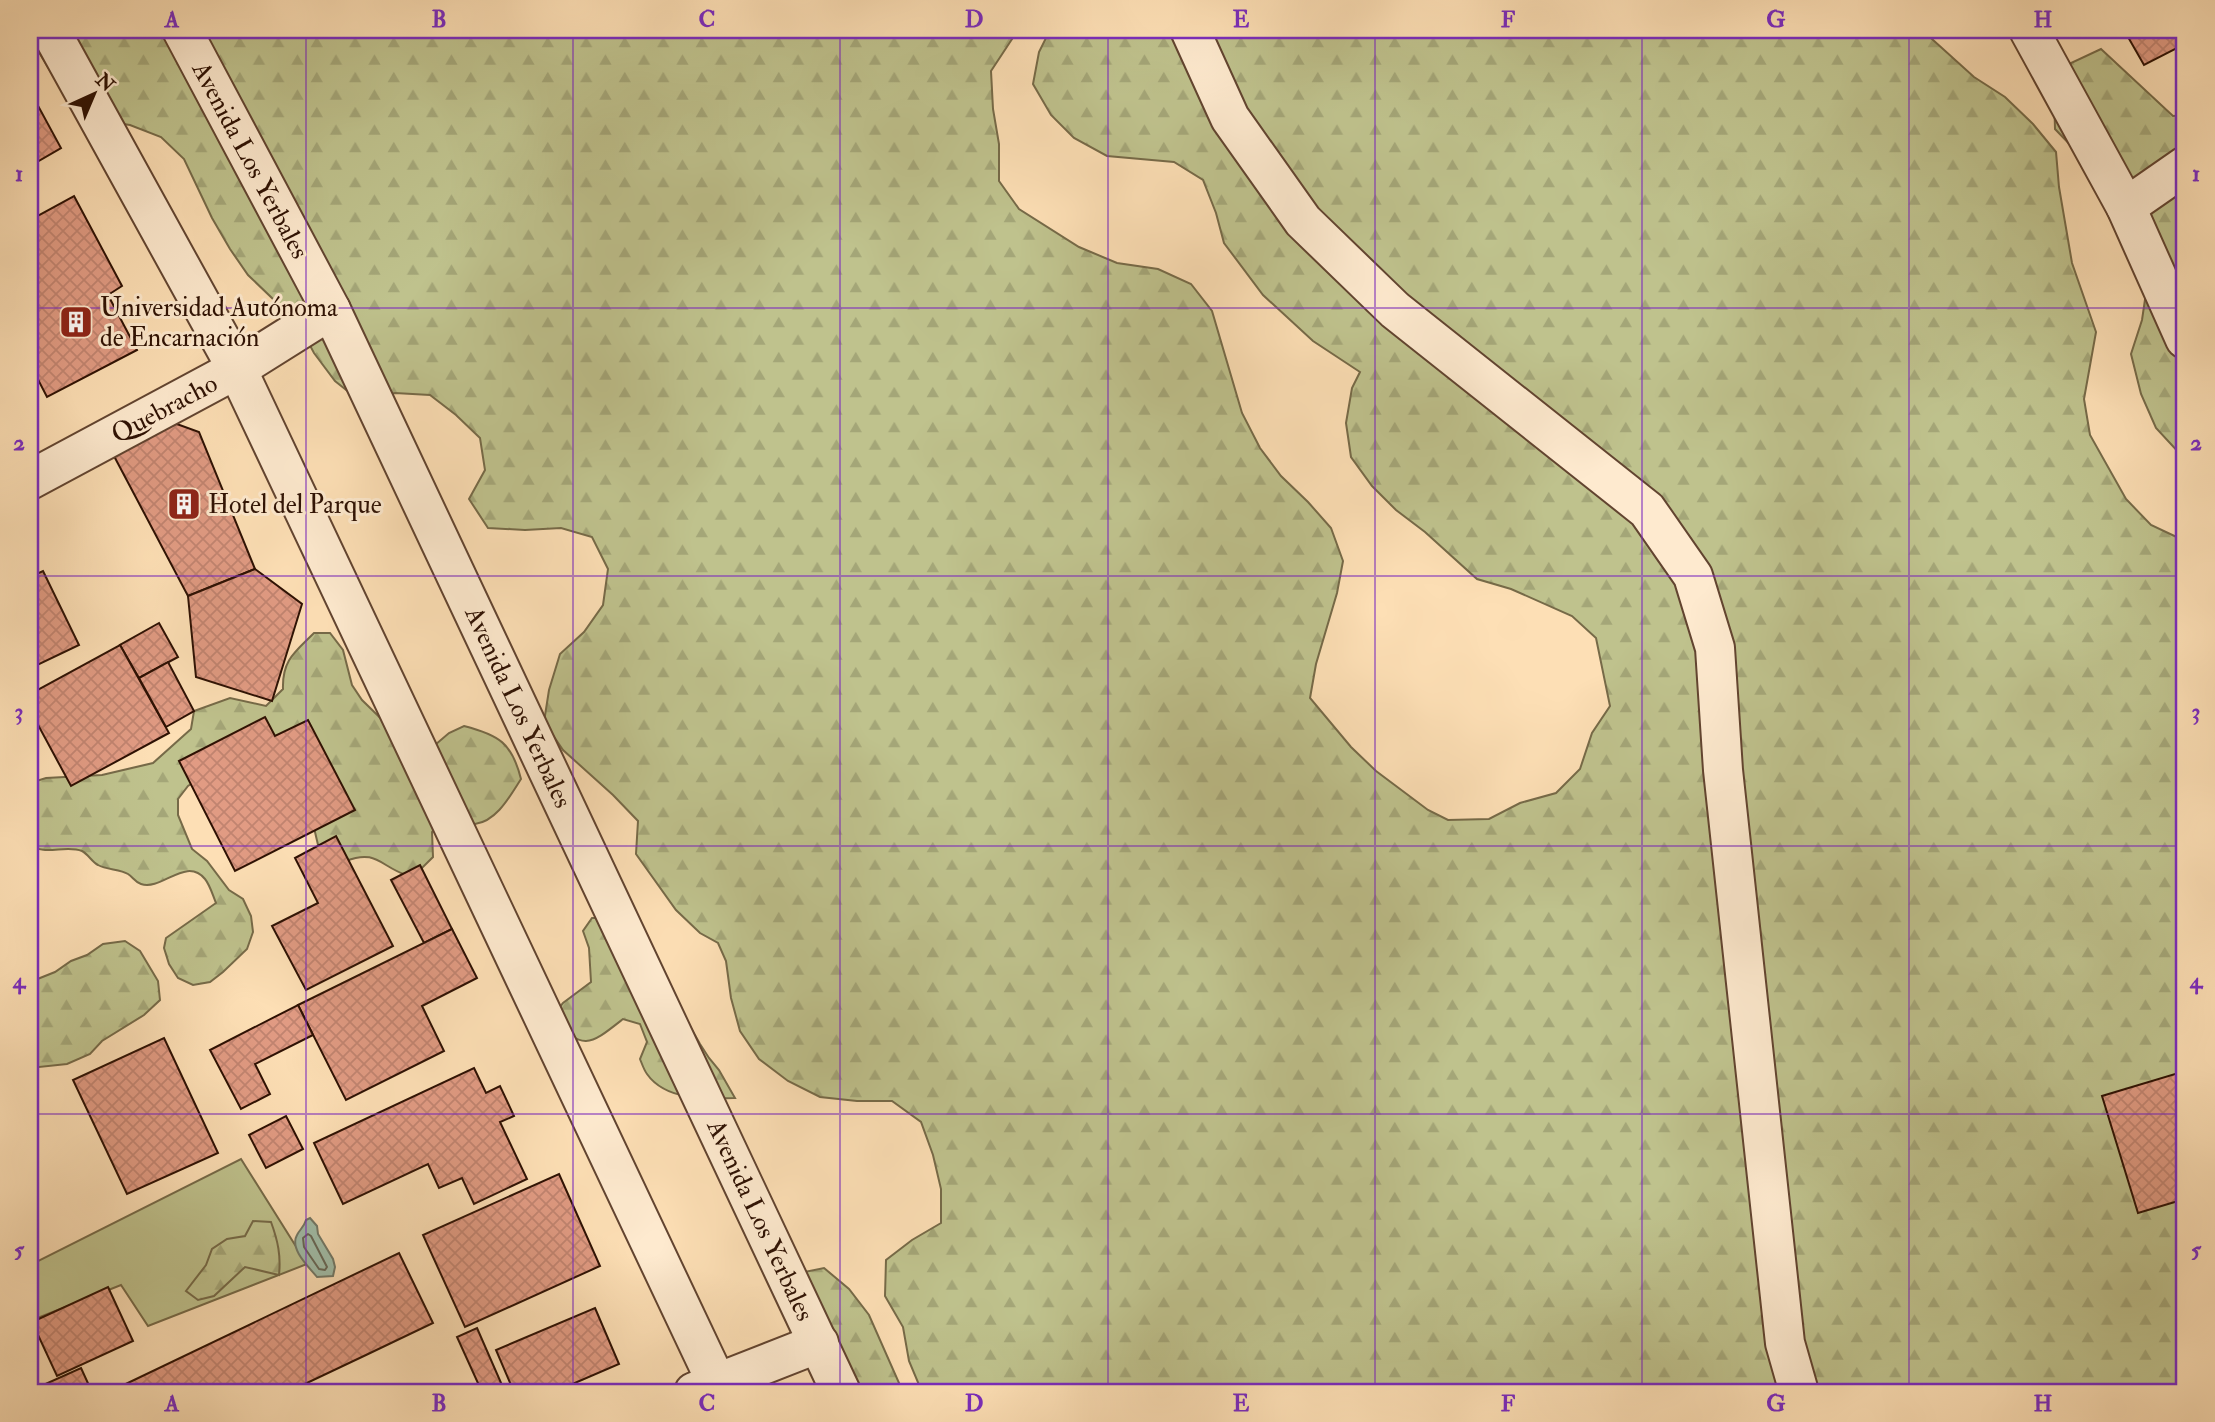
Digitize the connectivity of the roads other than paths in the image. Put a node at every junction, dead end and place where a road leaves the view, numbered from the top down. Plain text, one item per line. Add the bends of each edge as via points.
1 (50, 30) edge
2 (182, 30) edge
3 (1190, 30) edge
4 (2029, 30) edge
5 (2185, 166) edge
6 (2126, 208) junction
7 (331, 310) junction
8 (2185, 339) edge
9 (237, 369) junction
10 (30, 480) edge
11 (819, 1343) junction
12 (710, 1389) edge
13 (841, 1392) edge
14 (1798, 1392) edge

1 - 9 street
2 - 7 street, Avenida Los Yerbales
3 - 14 street via 1230,118 1303,221 1395,310 1647,510 1693,576 1715,648 1757,1100 1785,1343
4 - 6 street
5 - 6 street
6 - 8 street
7 - 9 street, Quebracho
7 - 11 street, Avenida Los Yerbales
9 - 10 street, Quebracho
9 - 12 street
11 - 12 street
11 - 13 street, Avenida Los Yerbales

